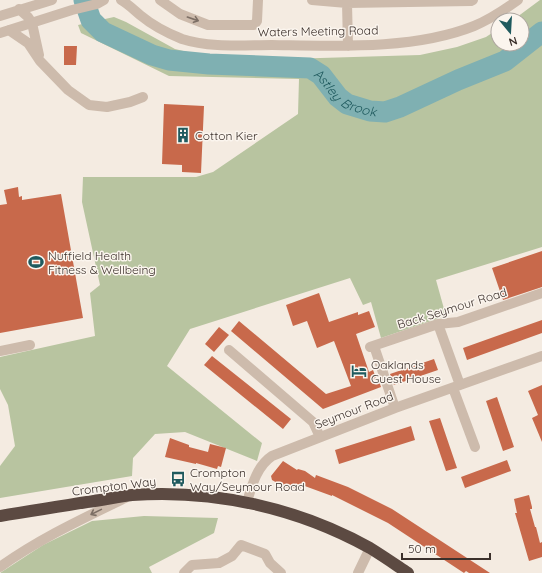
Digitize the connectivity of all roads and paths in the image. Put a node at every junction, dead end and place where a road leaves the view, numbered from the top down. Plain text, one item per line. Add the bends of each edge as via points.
1 (52, 0) edge
2 (121, 0) edge
3 (160, 0) edge
4 (258, 0) edge
5 (312, 0) edge
6 (473, 0) edge
7 (518, 0) edge
8 (100, 2) edge
9 (347, 3) junction
10 (19, 9) junction
11 (0, 16) edge
12 (32, 23) junction
13 (4, 31) edge
14 (348, 46) junction
15 (40, 61) junction
16 (143, 97) dead end
17 (542, 293) edge
18 (438, 324) junction
19 (30, 345) dead end
20 (229, 350) dead end
21 (0, 351) edge
22 (542, 356) edge
23 (456, 386) junction
24 (395, 408) junction
25 (320, 437) junction
26 (475, 447) dead end
27 (131, 496) junction
28 (247, 502) junction
29 (0, 516) edge
30 (370, 548) junction
31 (0, 567) edge
32 (184, 573) edge
33 (281, 573) edge
34 (358, 573) edge
35 (408, 573) edge

1 - 10 street
2 - 14 street, Waters Meeting Road via 166,31 196,42 218,45
3 -> 4 street via 180,14 208,25 254,25 257,21
5 - 9 street
6 - 9 street
7 - 14 street, Waters Meeting Road via 488,20 443,36 408,42
8 - 12 street
9 - 14 street
10 - 11 street
10 - 12 street
12 - 13 street
12 - 15 street
13 - 15 street via 28,43
15 - 16 street via 68,90 89,105 107,107
17 - 18 street, Back Seymour Road via 458,322
18 - 23 street
18 - 24 street, Back Seymour Road via 372,346
19 - 21 street
20 - 25 street via 314,422
22 - 23 street, Seymour Road
23 - 24 street, Seymour Road
23 - 26 street
24 - 25 street, Seymour Road
25 - 28 street, Seymour Road via 266,460 252,486
27 - 28 highway, Crompton Way via 163,494
27 - 29 highway, Crompton Way
27 -> 31 street via 61,529
28 - 30 highway, Crompton Way via 290,513
30 - 34 street
30 - 35 highway, Crompton Way
32 - 33 street via 192,565 219,563 232,556 241,545 265,554

